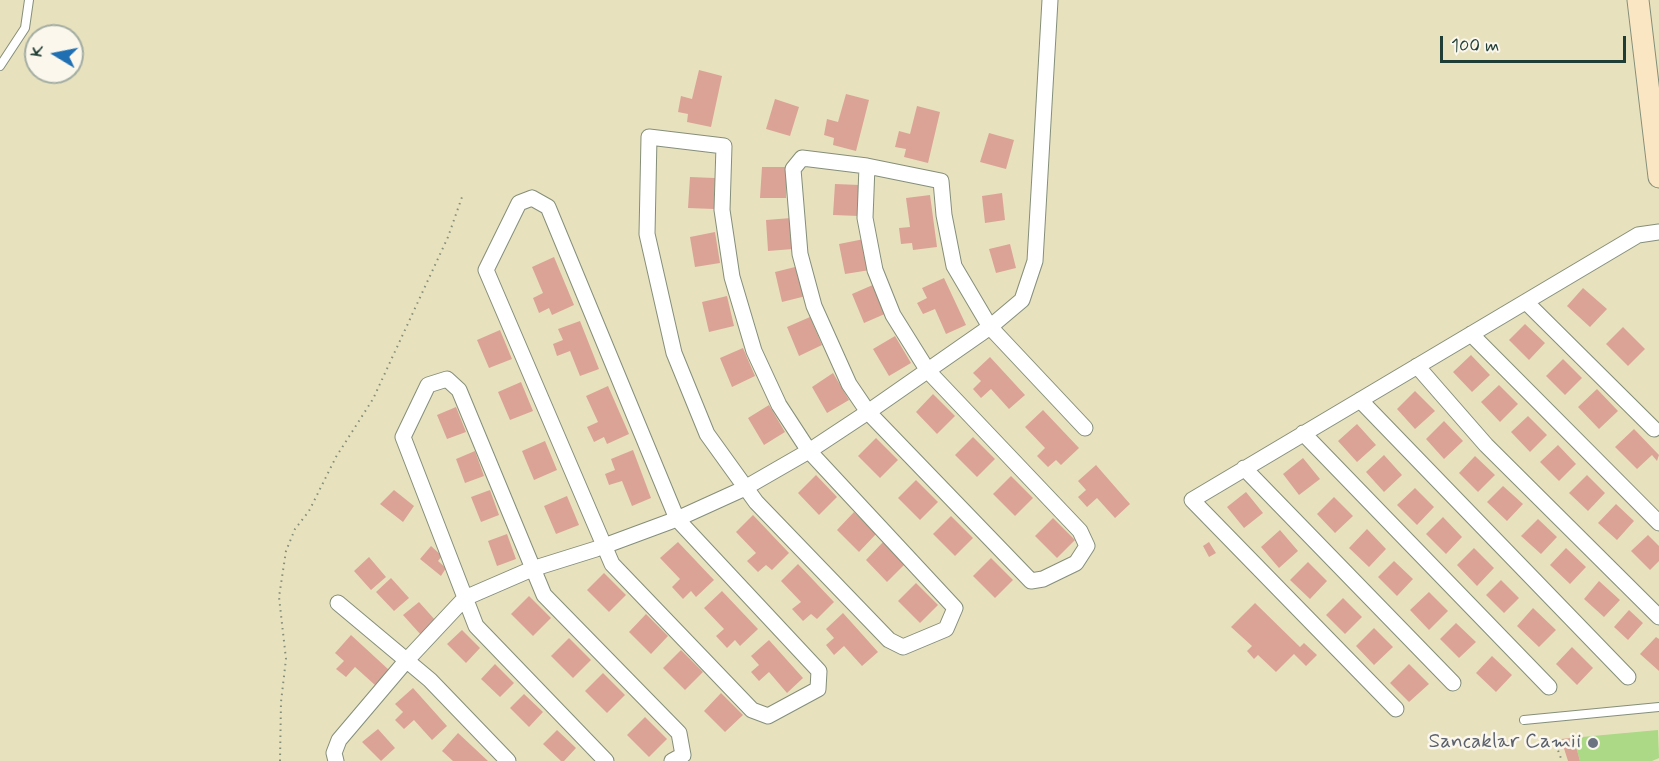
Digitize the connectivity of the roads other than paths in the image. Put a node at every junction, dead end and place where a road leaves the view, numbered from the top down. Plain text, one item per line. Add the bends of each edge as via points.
1 (29, 0) edge
2 (1050, 0) edge
3 (1638, 0) edge
4 (0, 66) edge
5 (867, 166) junction
6 (1659, 177) edge
7 (1659, 232) edge
8 (1526, 302) junction
9 (990, 327) junction
10 (1471, 334) junction
11 (1417, 366) junction
12 (928, 371) junction
13 (1360, 400) junction
14 (868, 412) junction
15 (1085, 428) dead end
16 (1654, 429) dead end
17 (1303, 433) junction
18 (809, 451) junction
19 (1244, 468) junction
20 (746, 488) junction
21 (677, 519) junction
22 (1659, 523) edge
23 (604, 546) junction
24 (532, 569) junction
25 (465, 598) junction
26 (338, 603) dead end
27 (1659, 616) edge
28 (406, 661) junction
29 (1628, 677) dead end
30 (1453, 683) dead end
31 (1549, 687) dead end
32 (1659, 707) edge
33 (1396, 709) dead end
34 (1524, 720) dead end
35 (336, 761) edge
36 (508, 761) edge
37 (606, 761) edge
38 (672, 761) edge

1 - 4 lane via 25,28
2 - 9 street via 1035,261 1022,300
3 - 6 main road
5 - 9 street via 941,181 954,266
5 - 12 street via 865,218 875,270 893,315
5 - 14 street via 802,158 793,169 800,254 814,306 849,384
7 - 8 street via 1638,235
8 - 10 street
8 - 16 street
9 - 12 street
9 - 15 street
10 - 11 street
10 - 22 street
11 - 13 street
11 - 27 street via 1486,445
12 - 14 street
12 - 14 street via 1080,531 1087,546 1076,563 1031,581
13 - 17 street
13 - 29 street
14 - 18 street
17 - 19 street
17 - 31 street
18 - 20 street
18 - 20 street via 955,608 946,629 903,647 889,640
18 - 20 street via 779,405 754,351 732,277 722,210 724,146 649,137 646,234 674,353 707,434
19 - 30 street
19 - 33 street via 1192,500
20 - 21 street
21 - 23 street
21 - 23 street via 819,671 818,689 768,716 752,710 612,564
21 - 23 street via 548,207 532,198 519,203 486,270
23 - 24 street
24 - 25 street
24 - 25 street via 459,390 447,379 428,385 404,437
24 - 38 street via 544,595 680,733 683,755
25 - 28 street
25 - 37 street via 476,626
26 - 28 street
28 - 35 street via 339,740 334,753
28 - 36 street via 430,680
32 - 34 lane

